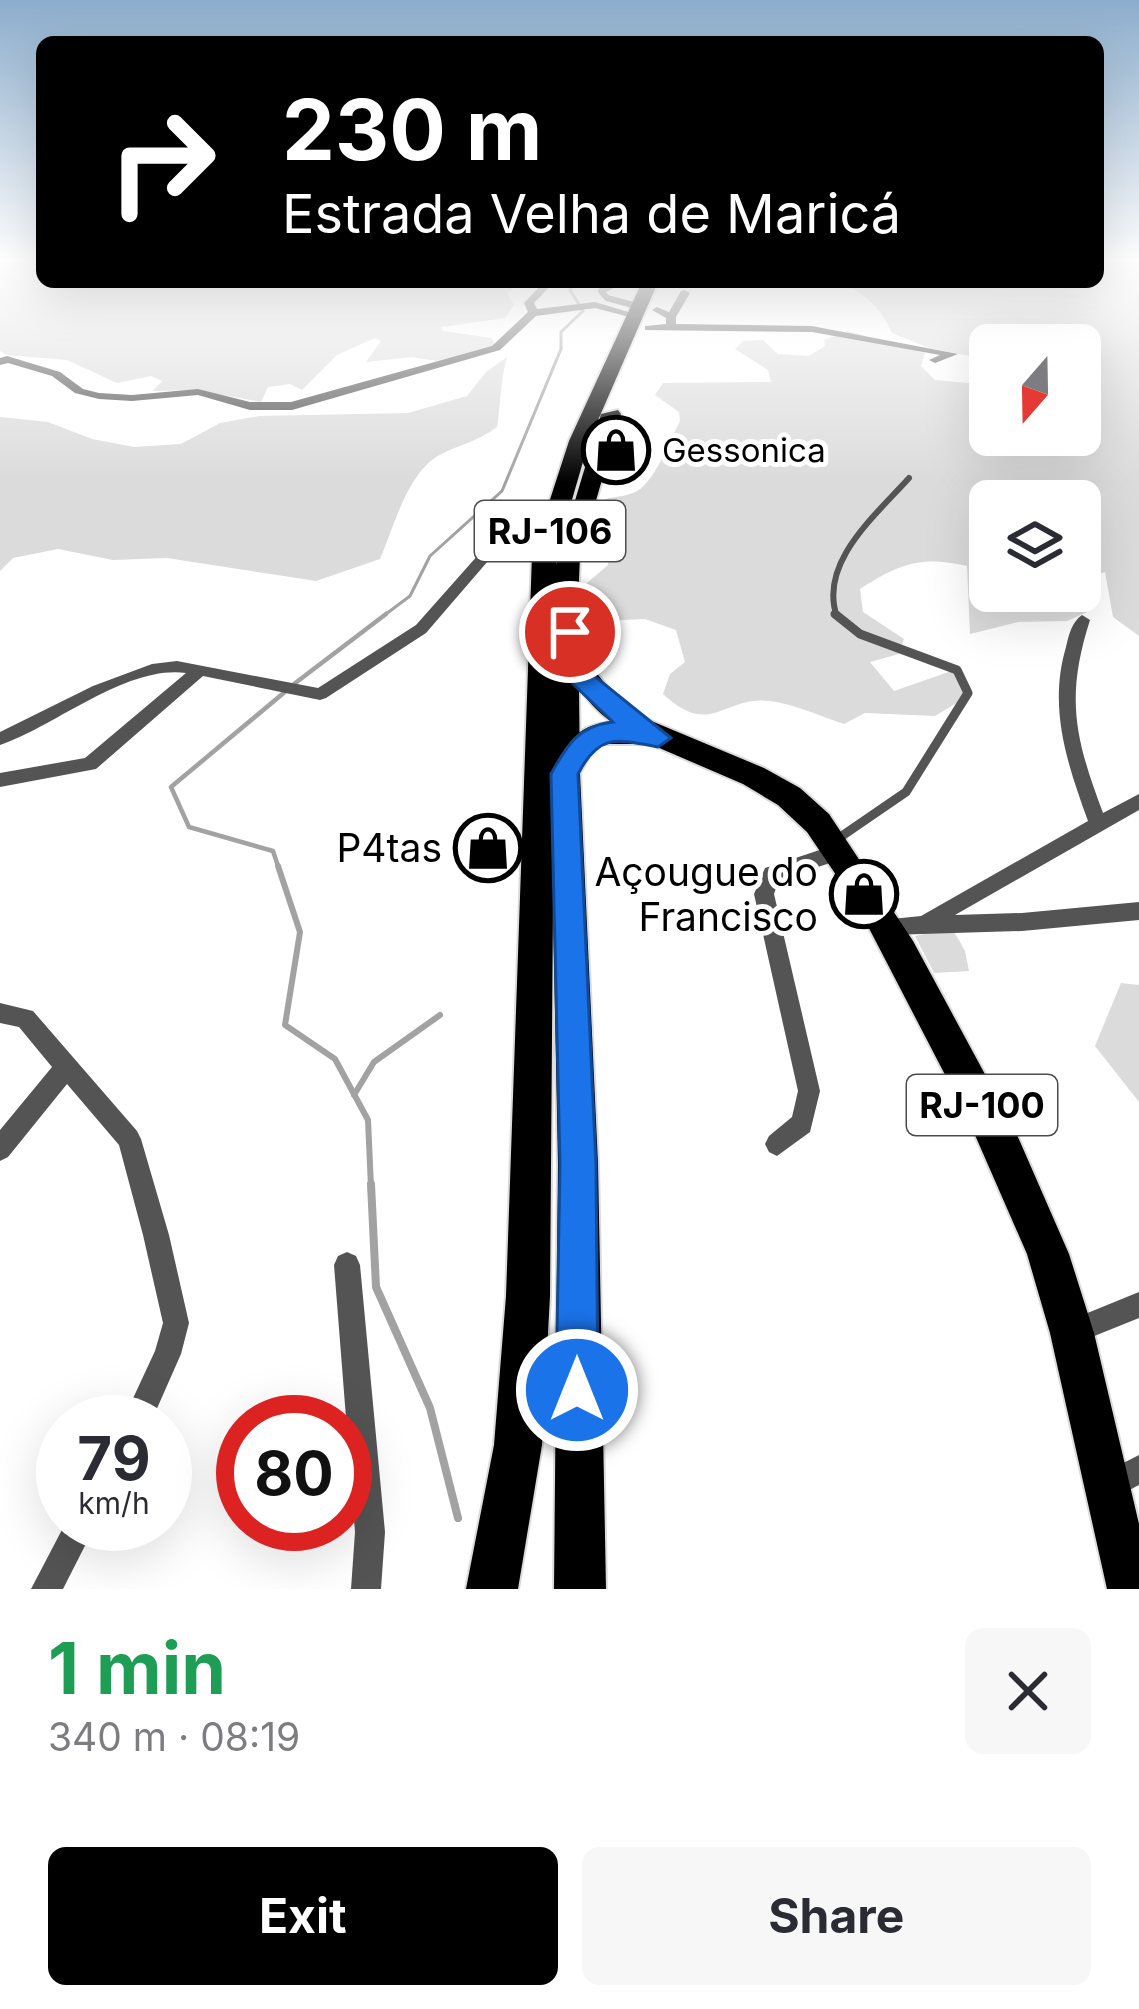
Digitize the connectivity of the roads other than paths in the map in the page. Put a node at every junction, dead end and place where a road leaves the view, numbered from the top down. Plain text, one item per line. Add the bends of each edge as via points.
1 (510, 335) edge
2 (643, 335) edge
3 (647, 335) edge
4 (854, 335) edge
5 (2, 359) edge
6 (935, 360) dead end
7 (909, 478) dead end
8 (544, 555) junction
9 (566, 603) junction
10 (1082, 620) dead end
11 (200, 670) junction
12 (658, 738) junction
13 (0, 739) edge
14 (0, 780) edge
15 (551, 786) junction
16 (1139, 801) edge
17 (1098, 824) junction
18 (835, 848) junction
19 (1139, 911) edge
20 (908, 923) junction
21 (0, 1013) edge
22 (68, 1065) junction
23 (777, 1144) dead end
24 (0, 1149) edge
25 (346, 1265) dead end
26 (1139, 1305) edge
27 (1072, 1332) junction
28 (149, 1395) edge
29 (1122, 1478) edge
30 (66, 1551) edge
31 (46, 1589) edge
32 (366, 1589) edge
33 (492, 1589) edge
34 (580, 1589) edge
35 (1133, 1589) edge

1 - 5 street via 496,348 270,408 198,392 99,396
2 - 8 main road, RJ-106 via 579,441
3 - 9 main road, RJ-106 via 591,472 568,556
4 - 6 street via 953,354
7 - 18 lane via 832,574 830,608 840,626 860,636 950,663 964,674 968,693 906,792
8 - 11 street via 484,557 421,629 325,692
8 - 15 main road, RJ-106
9 - 12 main road, RJ-100 via 582,678
9 - 15 main road, RJ-106
10 - 17 street via 1070,653 1066,738
11 - 13 street via 183,666 123,680
11 - 14 street via 90,764
12 - 15 main road, RJ-100 via 596,734
12 - 18 main road, RJ-100 via 784,794
15 - 33 main road, RJ-106 via 518,1445
15 - 34 main road, RJ-106 via 578,1165
16 - 17 street
17 - 20 street
18 - 20 main road, RJ-100
18 - 23 street via 772,874 764,894 809,1091 802,1124
19 - 20 street
20 - 27 main road, RJ-100 via 1020,1183
21 - 22 street via 25,1018
22 - 24 street
22 - 28 street via 129,1139 176,1323
25 - 32 street via 370,1532
26 - 27 street
27 - 29 main road, RJ-100
29 - 35 main road, RJ-100
30 - 31 street

